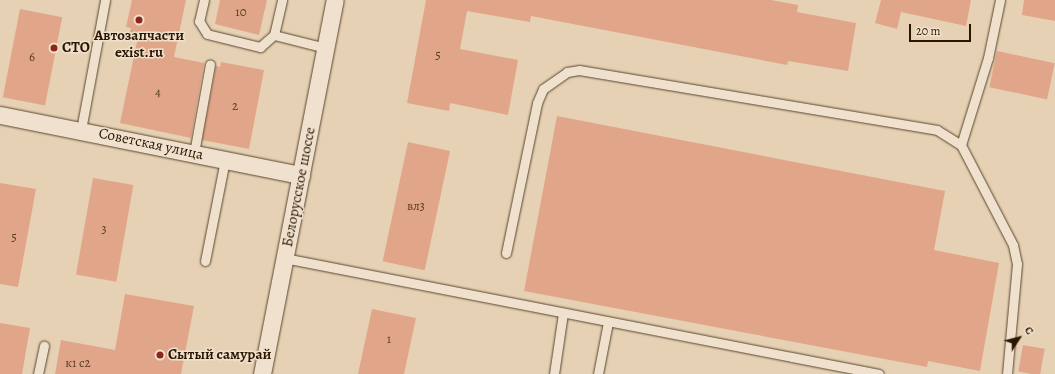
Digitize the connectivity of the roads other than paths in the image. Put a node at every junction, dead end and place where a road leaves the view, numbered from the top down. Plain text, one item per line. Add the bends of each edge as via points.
1 (105, 0) edge
2 (204, 0) edge
3 (282, 0) edge
4 (335, 0) edge
5 (1000, 0) edge
6 (274, 35) junction
7 (326, 48) junction
8 (210, 64) dead end
9 (0, 115) edge
10 (81, 130) junction
11 (961, 145) junction
12 (194, 153) junction
13 (225, 160) junction
14 (301, 176) junction
15 (506, 253) dead end
16 (284, 258) junction
17 (205, 261) dead end
18 (563, 313) junction
19 (608, 322) junction
20 (44, 346) dead end
21 (38, 374) edge
22 (262, 374) edge
23 (554, 374) edge
24 (598, 374) edge
25 (880, 374) edge
26 (1007, 374) edge

1 - 10 lane
2 - 6 lane via 200,21 207,34 260,47
3 - 6 lane
4 - 7 street, Белорусское шоссе
5 - 11 lane via 988,58
6 - 7 lane
7 - 14 street, Белорусское шоссе
8 - 12 lane
9 - 10 street, Советская улица
10 - 12 street, Советская улица
11 - 15 lane via 937,130 579,70 567,72 544,89 537,103
11 - 26 lane via 1013,246 1017,264
12 - 13 street, Советская улица
13 - 14 street, Советская улица
13 - 17 lane
14 - 16 street, Белорусское шоссе
16 - 18 lane
16 - 22 street, Белорусское шоссе
18 - 19 lane
18 - 23 lane
19 - 24 lane
19 - 25 lane
20 - 21 lane

